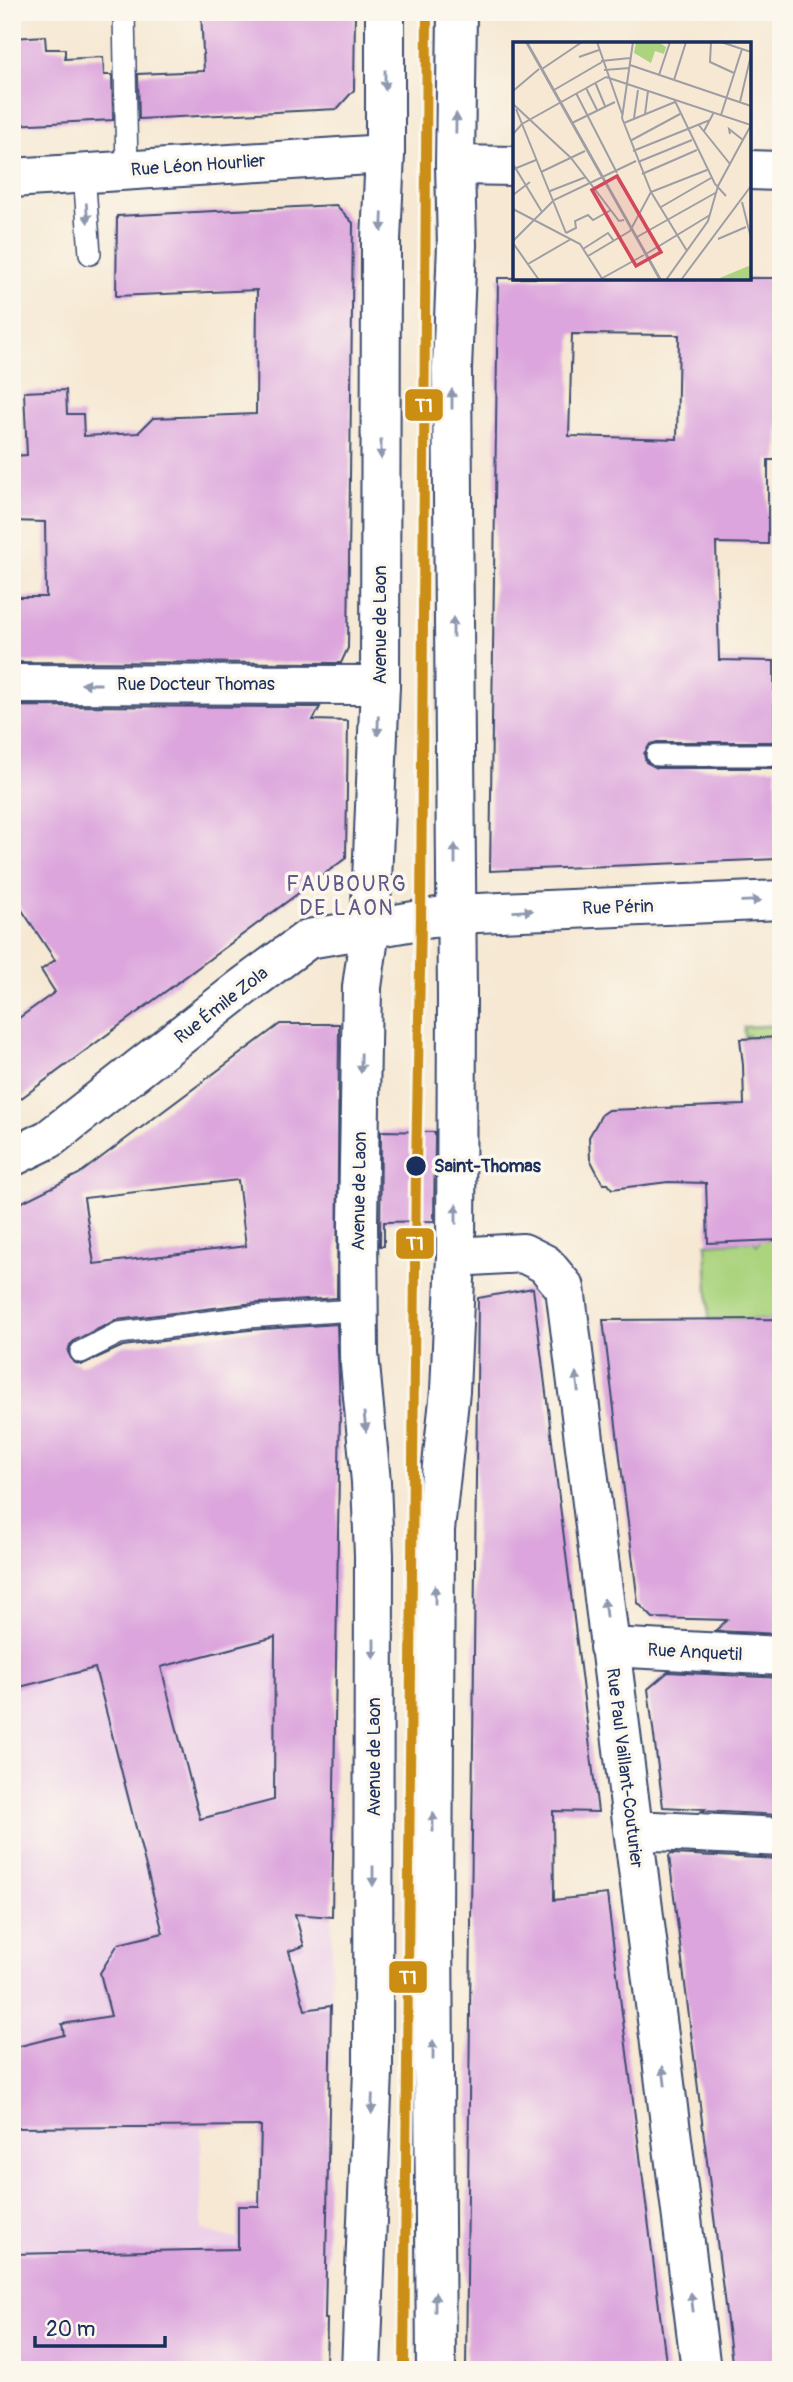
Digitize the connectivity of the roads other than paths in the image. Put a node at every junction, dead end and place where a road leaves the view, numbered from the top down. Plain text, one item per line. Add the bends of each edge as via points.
1 (124, 12) edge
2 (385, 12) edge
3 (457, 12) edge
4 (385, 154) junction
5 (455, 165) junction
6 (513, 166) edge
7 (127, 170) junction
8 (751, 170) edge
9 (781, 171) edge
10 (84, 173) junction
11 (12, 178) edge
12 (90, 254) dead end
13 (12, 684) edge
14 (380, 685) junction
15 (657, 755) dead end
16 (781, 755) edge
17 (781, 900) edge
18 (455, 914) junction
19 (370, 930) junction
20 (12, 1157) edge
21 (456, 1257) junction
22 (359, 1308) junction
23 (81, 1352) dead end
24 (609, 1647) junction
25 (781, 1656) edge
26 (633, 1830) junction
27 (781, 1837) edge
28 (361, 2370) edge
29 (436, 2370) edge
30 (701, 2370) edge

1 - 7 lane
2 -> 4 main road, Avenue de Laon
5 -> 3 main road
4 - 7 main road, Rue Léon Hourlier
4 -> 14 main road, Avenue de Laon
5 - 6 main road
18 -> 5 main road
7 - 10 main road, Rue Léon Hourlier
8 - 9 main road
10 - 11 main road, Rue Léon Hourlier
10 -> 12 lane
14 -> 13 main road, Rue Docteur Thomas
14 -> 19 main road, Avenue de Laon
15 - 16 lane
18 -> 17 main road, Rue Périn
18 - 19 main road, Rue Émile Zola
21 -> 18 main road
19 - 20 main road, Rue Émile Zola via 308,939 49,1139
19 -> 22 main road, Avenue de Laon via 362,987
24 -> 21 main road, Rue Paul Vaillant-Couturier via 565,1288 545,1264 523,1253
29 -> 21 main road via 435,1530 450,1391
22 - 23 lane via 119,1333
22 -> 28 main road, Avenue de Laon via 374,1555 373,2070
24 - 25 main road, Rue Anquetil
24 - 26 main road, Rue Paul Vaillant-Couturier
26 - 27 main road
30 -> 26 main road, Rue Paul Vaillant-Couturier

